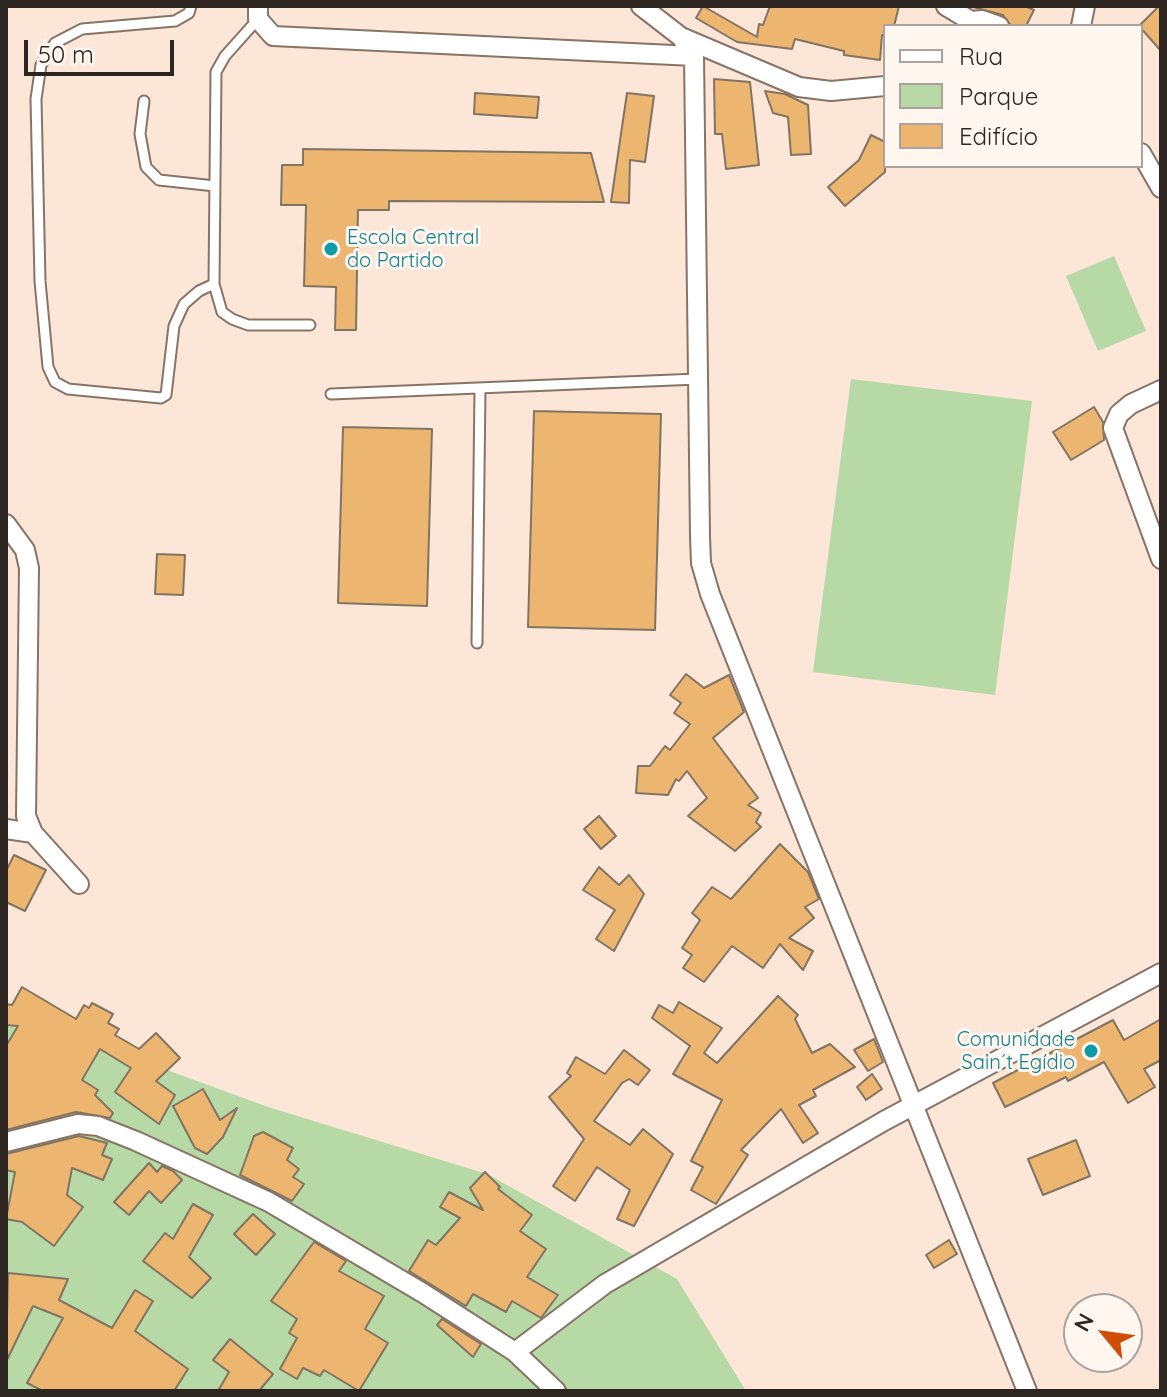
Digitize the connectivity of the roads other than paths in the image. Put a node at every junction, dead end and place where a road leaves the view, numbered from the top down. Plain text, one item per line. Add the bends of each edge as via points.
1 (191, 6) edge
2 (641, 6) edge
3 (946, 6) edge
4 (258, 13) edge
5 (993, 24) edge
6 (681, 37) junction
7 (694, 56) junction
8 (883, 86) edge
9 (144, 101) dead end
10 (1143, 156) edge
11 (215, 186) junction
12 (1161, 188) edge
13 (214, 284) junction
14 (310, 325) dead end
15 (698, 379) junction
16 (480, 388) junction
17 (1161, 390) edge
18 (331, 394) dead end
19 (6, 524) edge
20 (1161, 559) edge
21 (477, 643) dead end
22 (6, 829) edge
23 (33, 833) junction
24 (79, 884) dead end
25 (1161, 973) edge
26 (915, 1105) junction
27 (6, 1142) edge
28 (515, 1352) junction
29 (556, 1391) edge
30 (1027, 1391) edge

1 - 13 lane via 175,21 82,29 55,43 41,65 36,99 40,281 48,367 55,382 68,389 166,395 174,326 184,304
2 - 6 street
3 - 5 street via 971,21
4 - 7 street via 273,36
4 - 11 lane via 216,72
6 - 7 street
6 - 8 street via 799,87 831,91
7 - 15 street
9 - 11 lane via 140,134 146,167 159,180
10 - 12 street
11 - 13 lane
13 - 14 lane via 222,312 232,319 248,325
15 - 16 lane
15 - 26 street via 701,563 710,594
16 - 18 lane
16 - 21 lane
17 - 20 street via 1131,404 1113,428
19 - 23 street via 25,550 29,568 25,796
22 - 23 street
23 - 24 street
25 - 26 street
26 - 28 street via 605,1284
26 - 30 street
27 - 28 street via 78,1124 98,1126 269,1202
28 - 29 street

